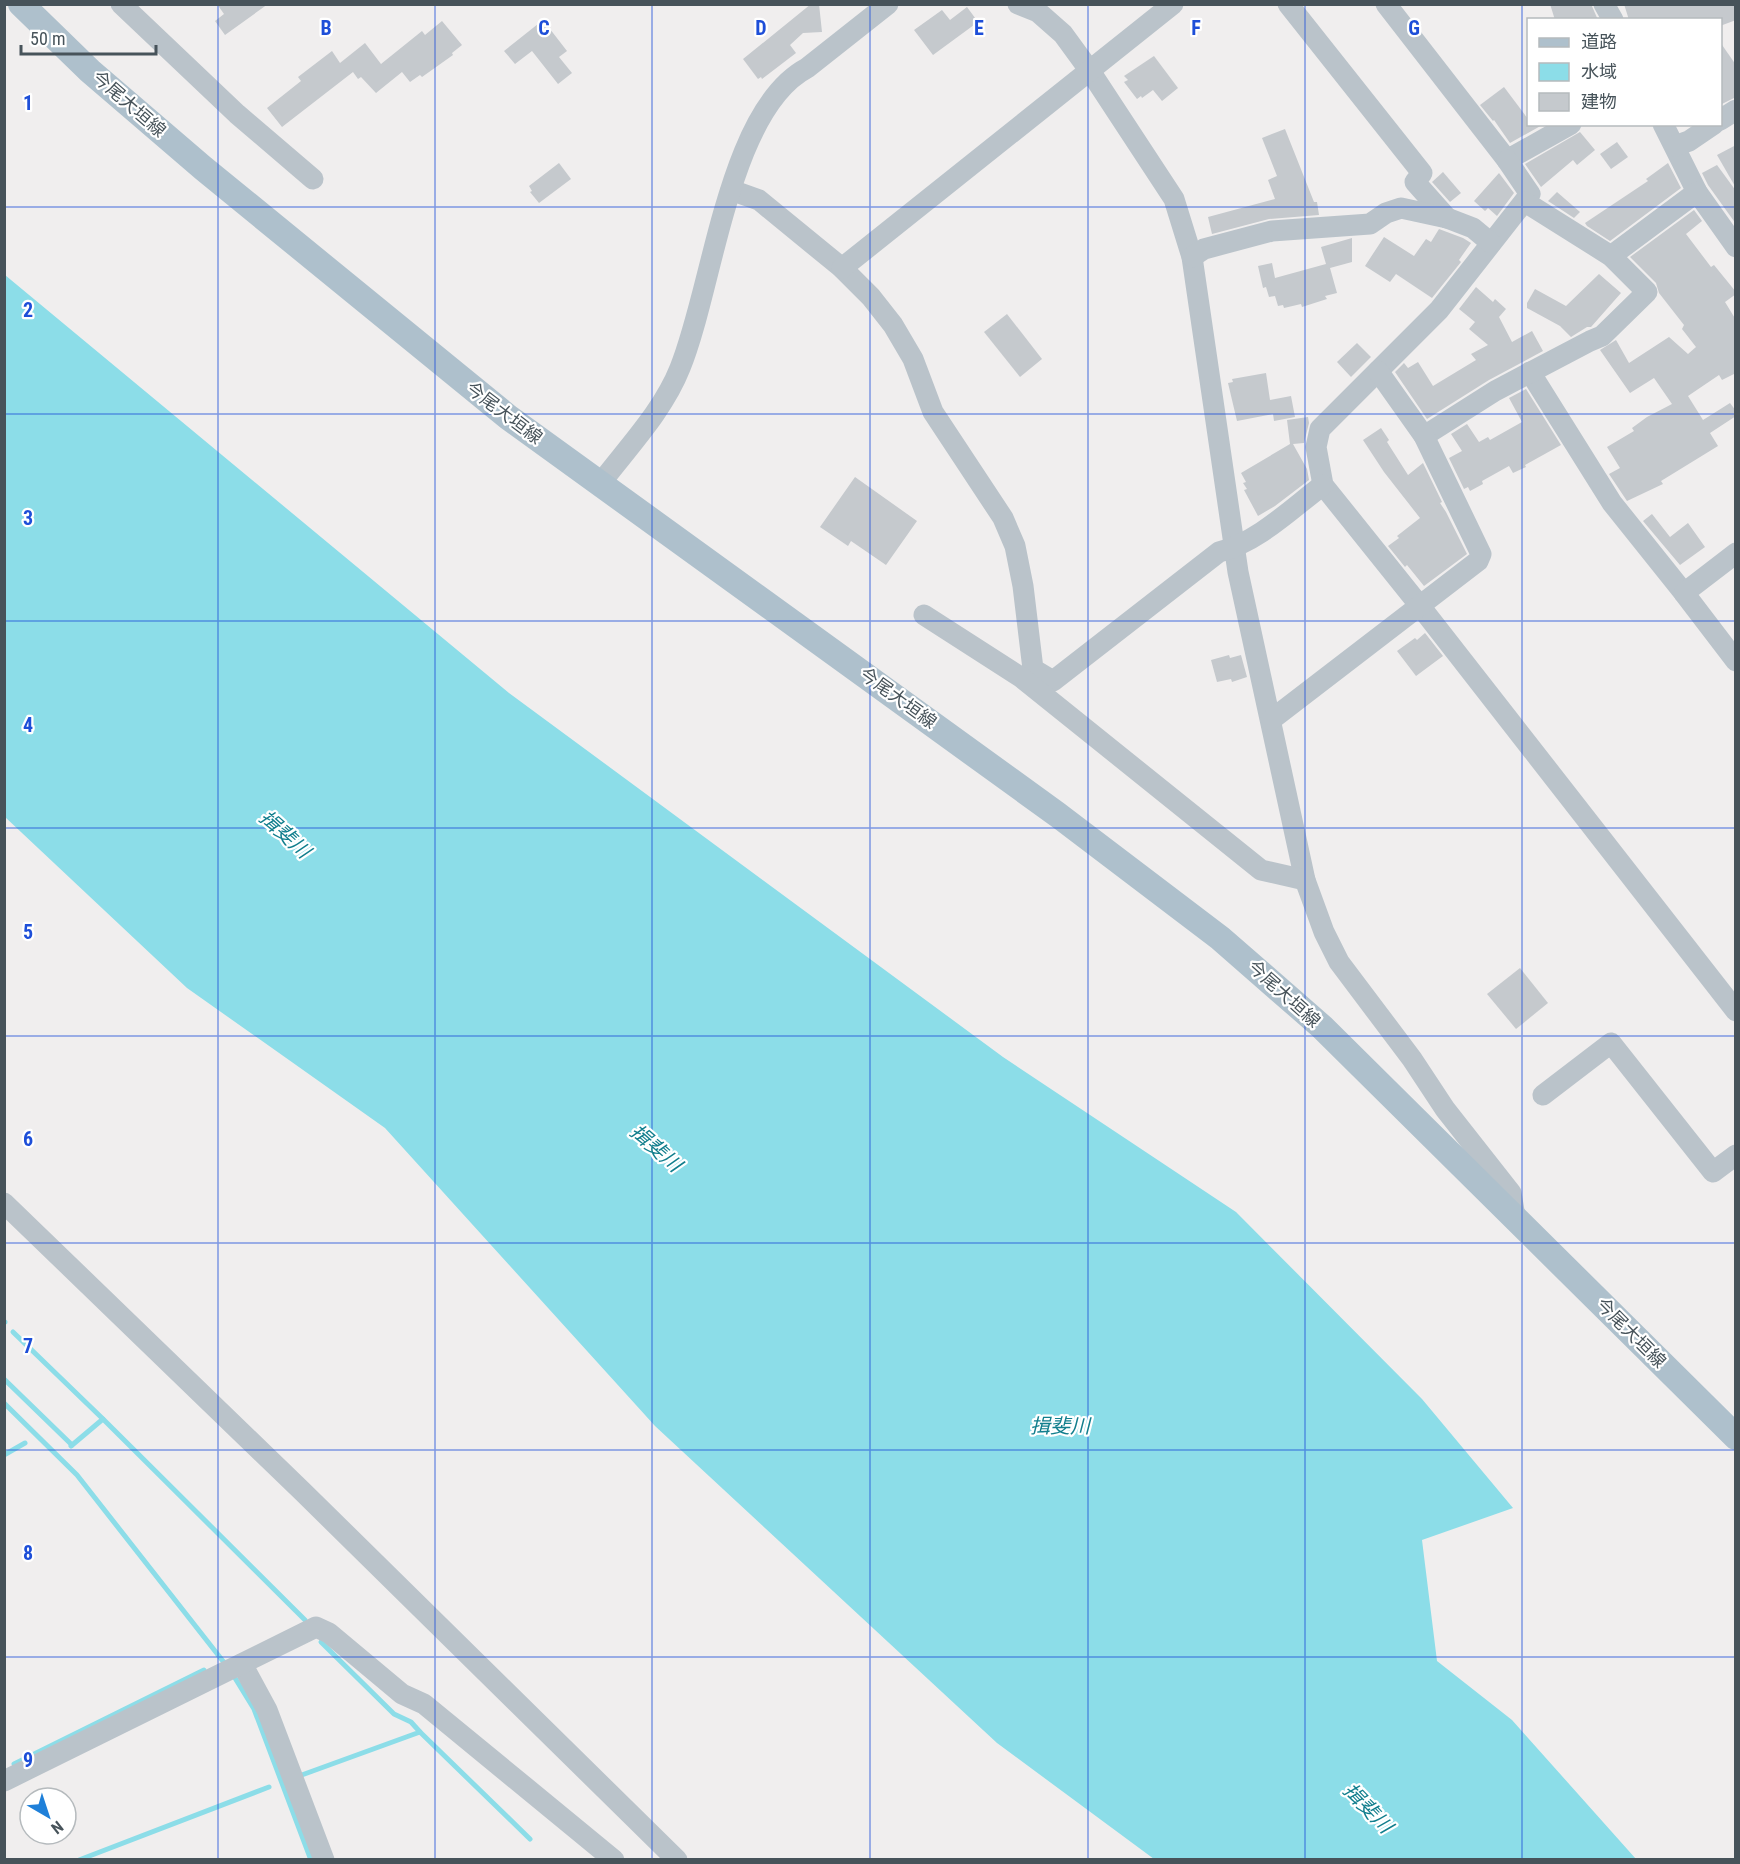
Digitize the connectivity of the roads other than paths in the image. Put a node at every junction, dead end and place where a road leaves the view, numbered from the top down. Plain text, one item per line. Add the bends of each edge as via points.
1 (21, 4) edge
2 (121, 4) edge
3 (888, 4) edge
4 (1018, 4) edge
5 (1173, 4) edge
6 (1288, 4) edge
7 (1386, 4) edge
8 (1604, 4) edge
9 (1040, 8) edge
10 (1612, 18) edge
11 (1090, 71) junction
12 (1736, 110) edge
13 (1722, 119) edge
14 (1567, 126) edge
15 (1664, 126) edge
16 (1711, 126) edge
17 (1675, 146) junction
18 (1507, 160) junction
19 (313, 179) dead end
20 (731, 190) junction
21 (1697, 192) junction
22 (1525, 202) junction
23 (1446, 218) junction
24 (1491, 243) junction
25 (1736, 247) edge
26 (1611, 256) junction
27 (1192, 257) junction
28 (842, 268) junction
29 (1378, 371) junction
30 (1530, 372) junction
31 (1424, 436) junction
32 (600, 484) junction
33 (1323, 485) junction
34 (1234, 548) junction
35 (1736, 553) edge
36 (1684, 593) junction
37 (1420, 606) junction
38 (924, 615) dead end
39 (1736, 661) edge
40 (1270, 720) junction
41 (1305, 879) junction
42 (1736, 1011) edge
43 (1543, 1095) dead end
44 (1736, 1155) edge
45 (4, 1203) edge
46 (1515, 1217) junction
47 (1736, 1437) edge
48 (242, 1664) junction
49 (4, 1781) edge
50 (324, 1860) edge
51 (614, 1860) edge
52 (676, 1860) edge

1 - 32 main road, 今尾大垣線 via 90,71 203,168 454,375
2 - 19 street via 237,114
3 - 20 street via 794,75 775,97 746,145
4 - 9 street
5 - 11 street
6 - 23 street via 1422,173 1415,182
7 - 18 street
8 - 10 street
9 - 11 street
11 - 27 street via 1174,199
11 - 28 street
12 - 13 street
14 - 18 street
15 - 17 street
16 - 17 street
17 - 21 street
18 - 22 street via 1530,194
20 - 28 street via 759,200
20 - 32 street via 690,344 679,370 668,393
21 - 25 street
21 - 26 street
22 - 24 street
22 - 26 street
23 - 24 street via 1473,228
23 - 27 street via 1401,208 1370,224 1272,231 1204,249
24 - 29 street via 1439,310
26 - 30 street via 1647,292 1602,336
27 - 34 street
28 - 34 street via 893,325 912,359 933,412 1004,518 1015,546 1023,586 1033,669 1053,681 1219,552
29 - 31 street
29 - 33 street via 1320,429 1316,447
30 - 31 street
30 - 36 street via 1612,502
31 - 37 street via 1481,554 1478,561
32 - 46 main road, 今尾大垣線 via 1040,801 1220,938 1322,1027
33 - 34 street
33 - 37 street
34 - 40 street
35 - 36 street
36 - 39 street
37 - 40 street
37 - 42 street
38 - 41 street via 1023,678 1261,870
40 - 41 street
41 - 46 street via 1324,932 1340,962 1510,1193
43 - 44 street via 1611,1043 1713,1172
45 - 52 street
46 - 47 main road, 今尾大垣線
48 - 49 street
48 - 50 street via 267,1710
48 - 51 street via 316,1627 329,1633 402,1694 424,1704

